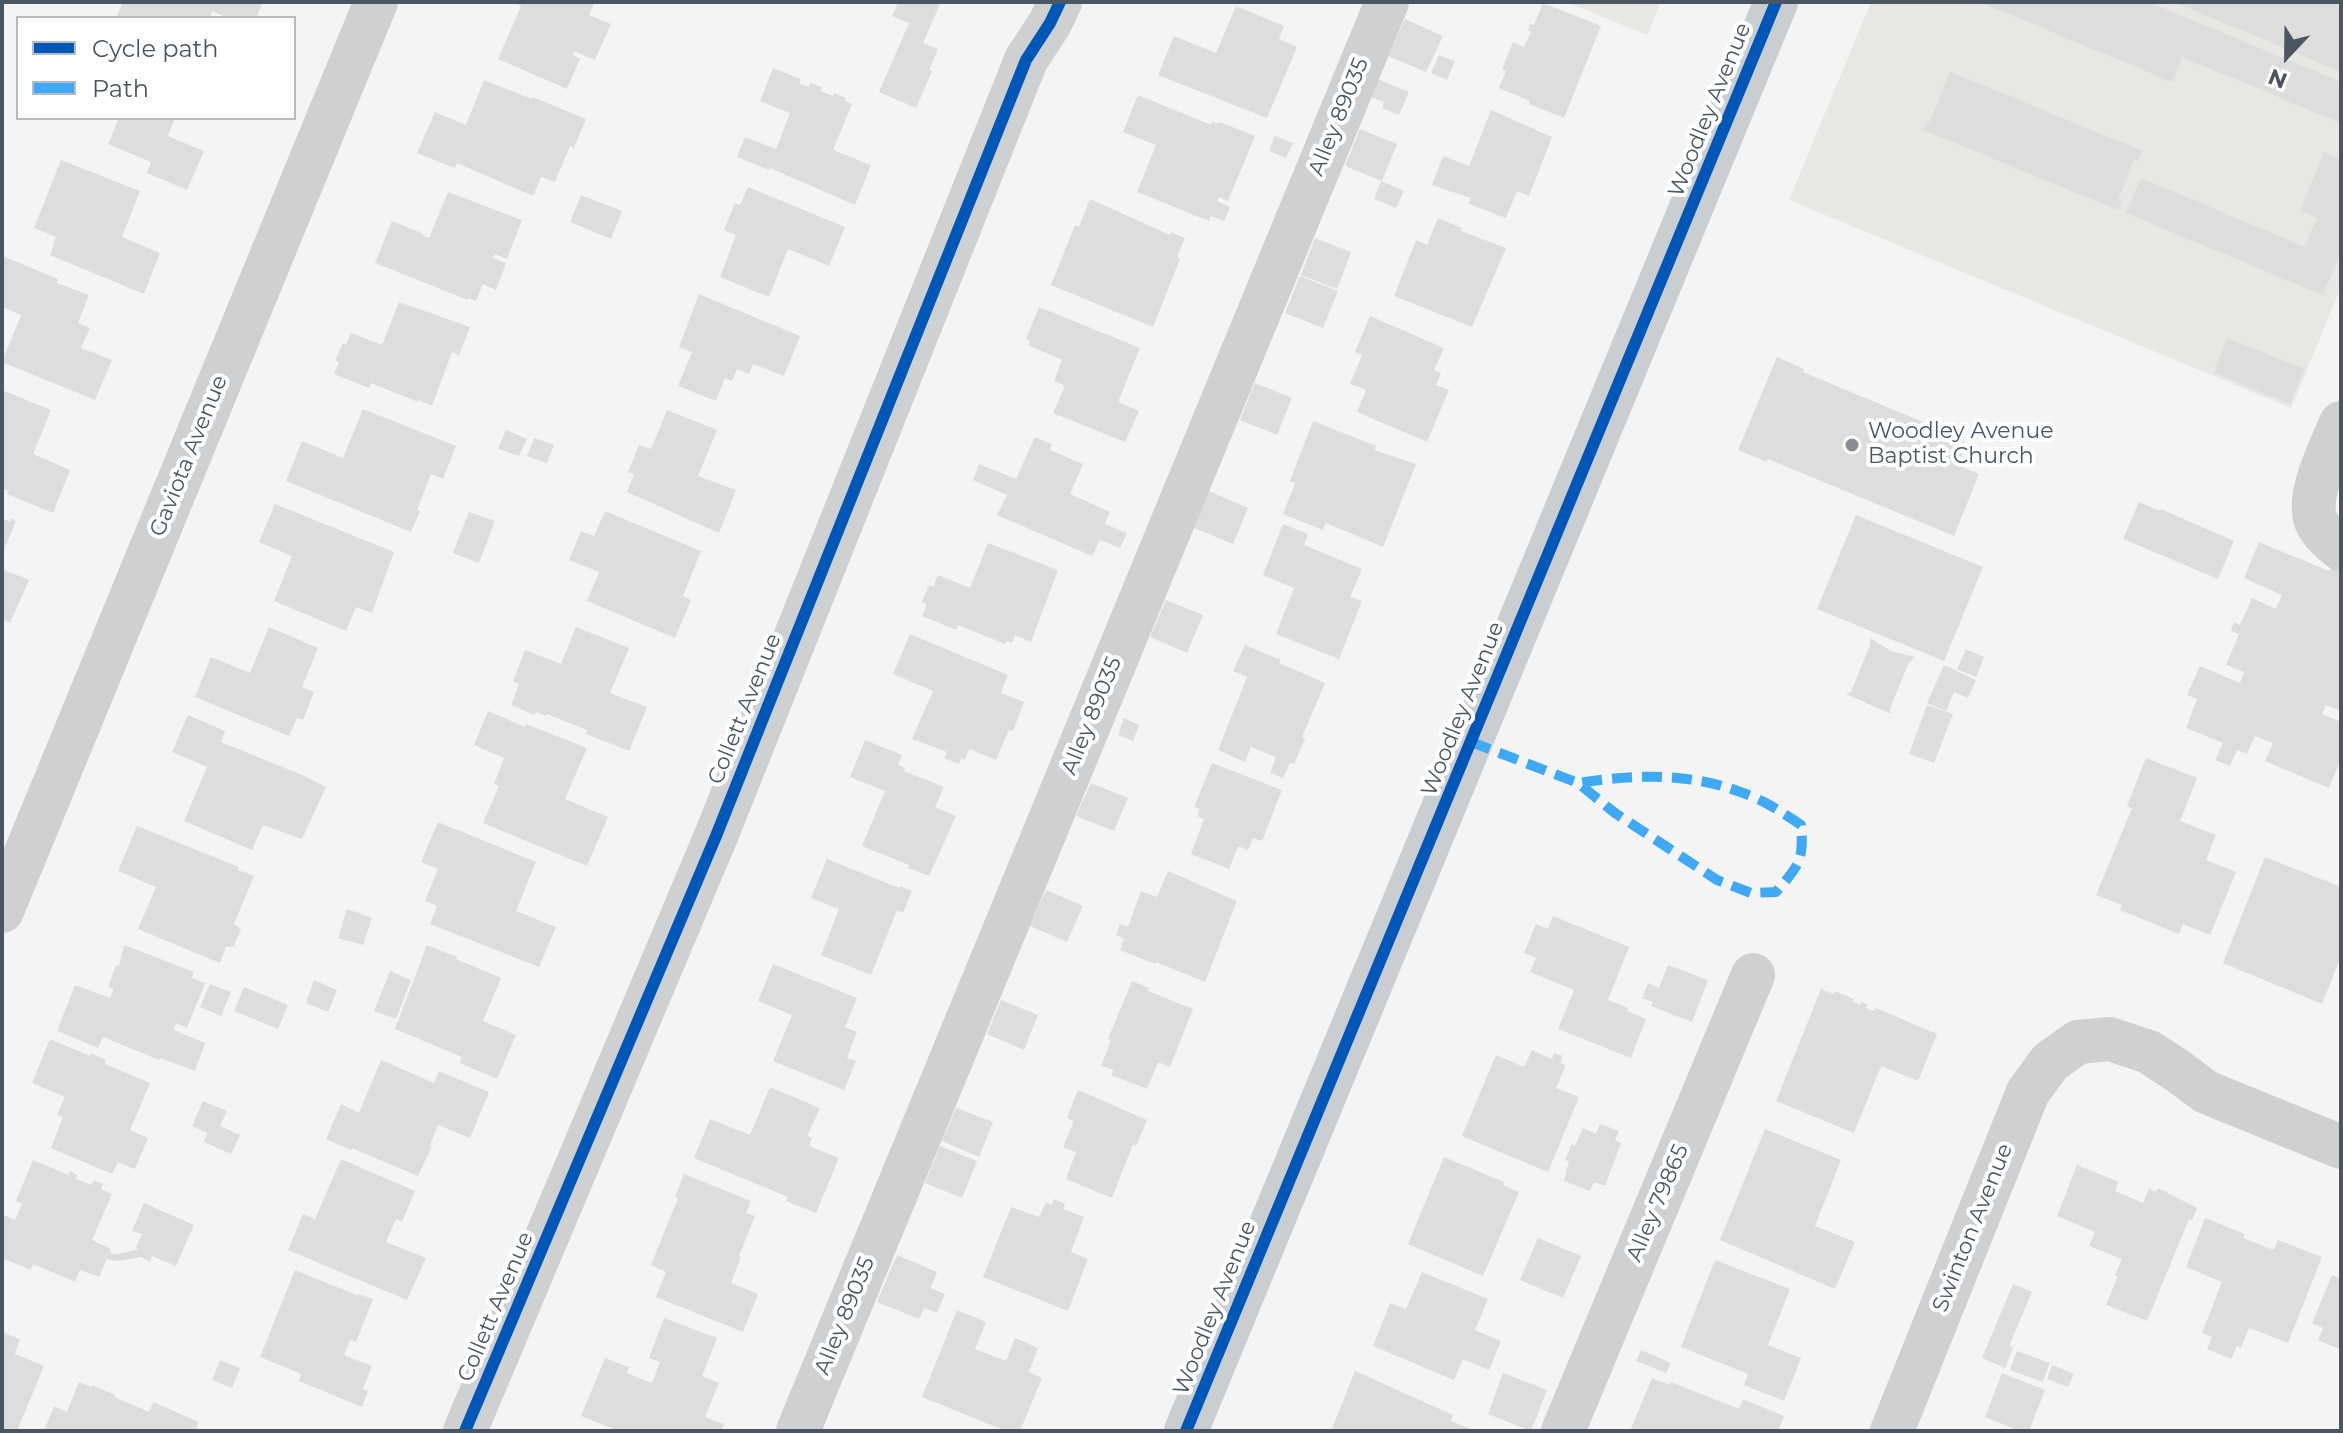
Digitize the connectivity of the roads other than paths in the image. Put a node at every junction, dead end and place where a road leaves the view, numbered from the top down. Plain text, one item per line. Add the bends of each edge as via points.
1 (376, 2) edge
2 (1060, 2) edge
3 (1387, 2) edge
4 (1776, 2) edge
5 (2341, 423) edge
6 (2341, 549) edge
7 (2, 911) edge
8 (1753, 975) dead end
9 (2341, 1147) edge
10 (465, 1431) edge
11 (798, 1431) edge
12 (1186, 1431) edge
13 (1563, 1431) edge
14 (1892, 1431) edge

1 - 7 street, Gaviota Avenue
2 - 10 street, Collett Avenue via 1026,60 716,836
3 - 11 street, Alley 89035
4 - 12 main road, Woodley Avenue
5 - 6 street via 2314,501 2315,520
8 - 13 street, Alley 79865
9 - 14 street, Swinton Avenue via 2206,1092 2149,1052 2110,1039 2078,1042 2050,1062 2028,1092

